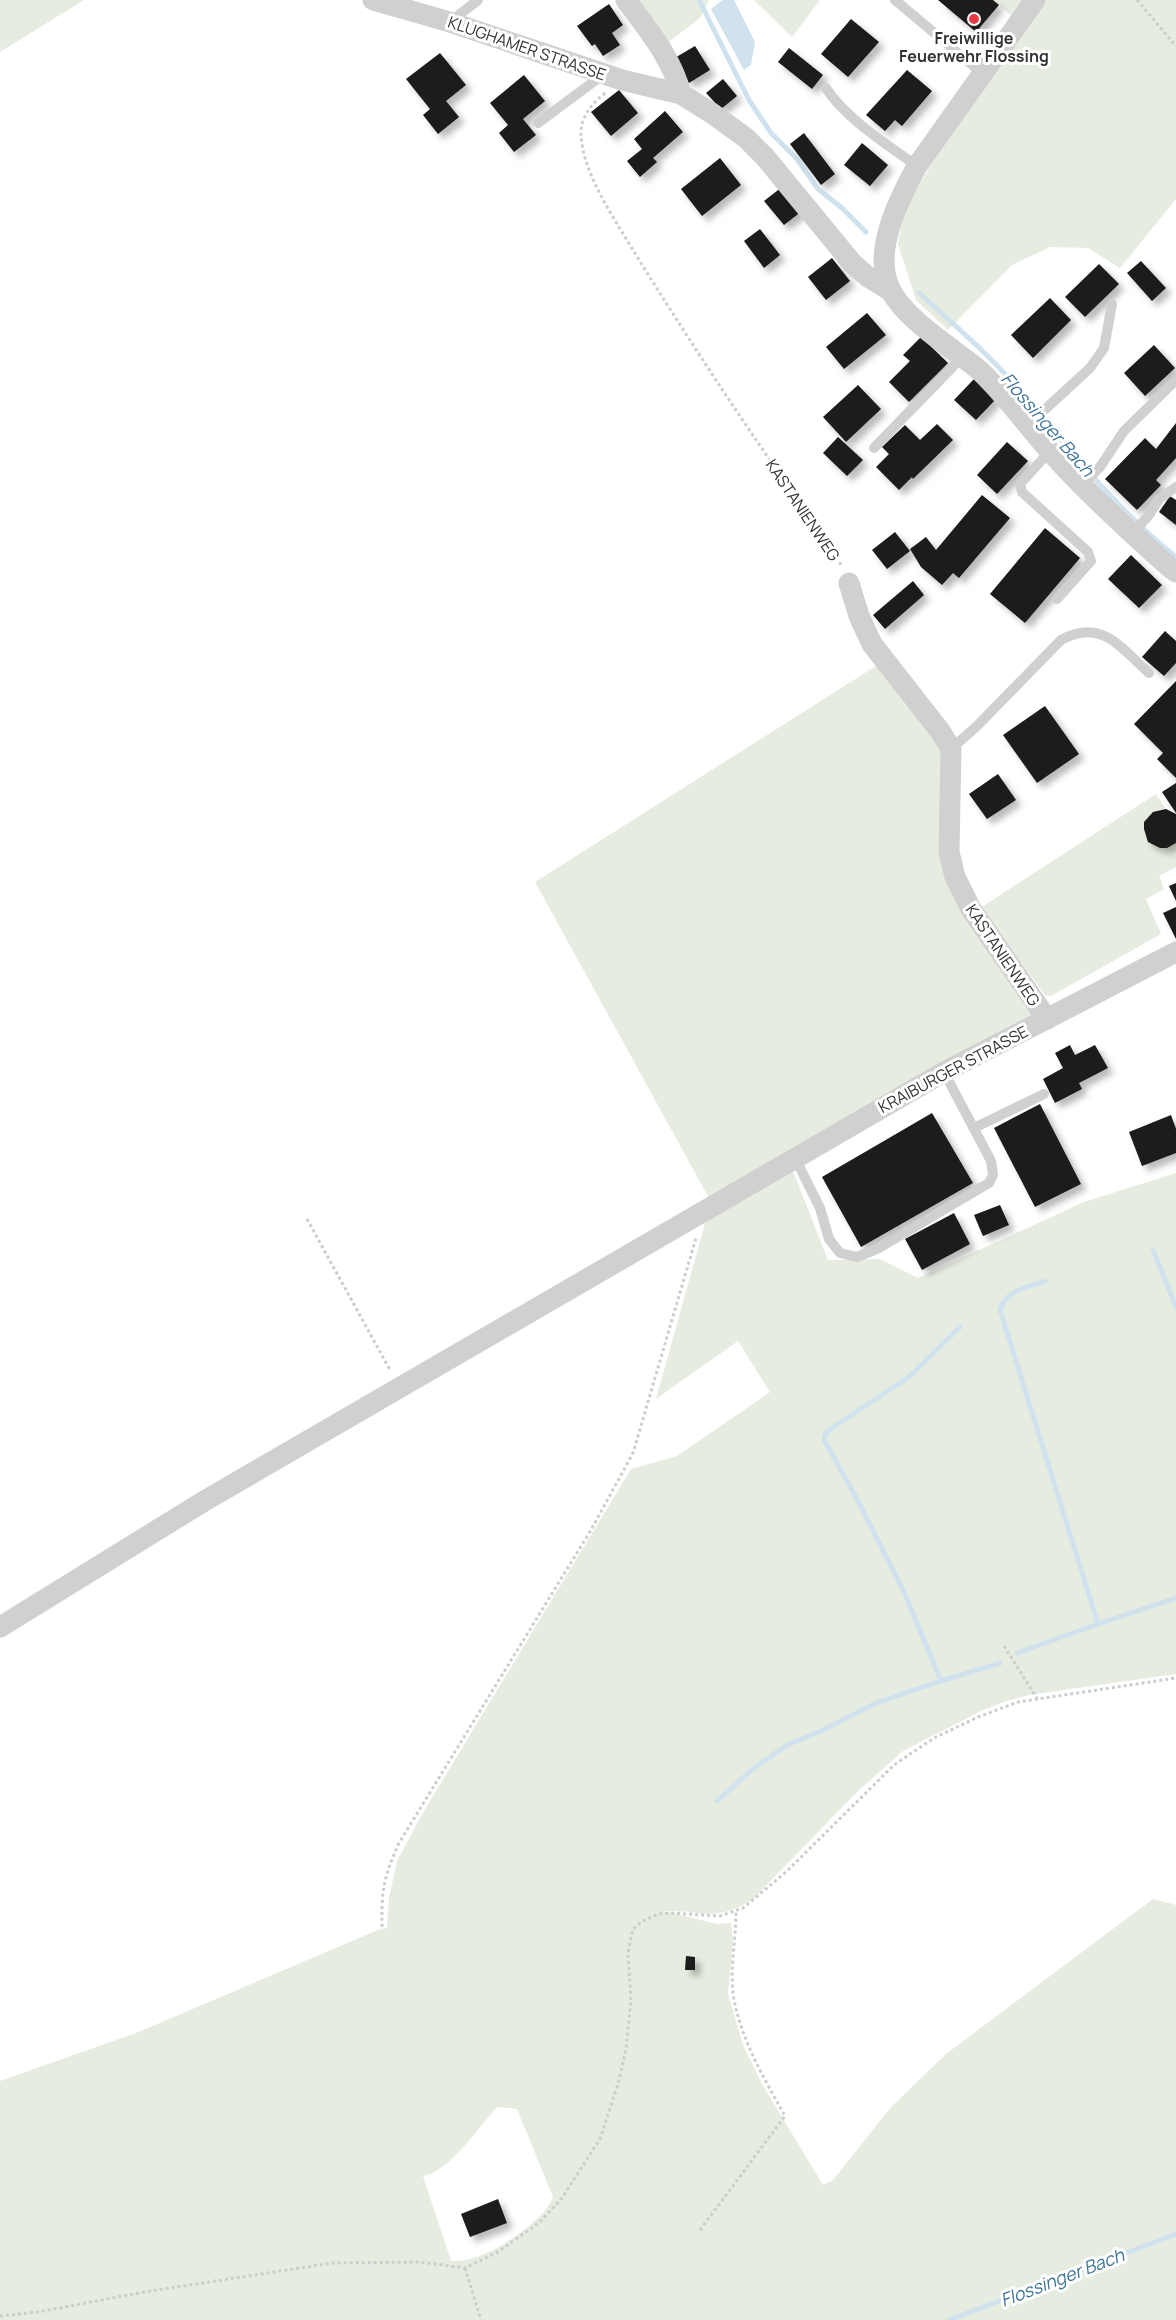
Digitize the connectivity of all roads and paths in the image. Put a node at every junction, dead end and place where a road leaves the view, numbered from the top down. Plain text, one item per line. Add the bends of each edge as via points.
1 (373, 0) edge
2 (478, 0) edge
3 (626, 0) edge
4 (895, 0) edge
5 (1035, 0) edge
6 (1137, 0) edge
7 (450, 22) junction
8 (1176, 46) edge
9 (983, 74) junction
10 (613, 77) junction
11 (826, 88) dead end
12 (681, 94) junction
13 (538, 123) dead end
14 (917, 166) junction
15 (891, 291) junction
16 (1112, 304) dead end
17 (962, 357) junction
18 (1176, 380) edge
19 (1030, 423) junction
20 (874, 448) dead end
21 (1050, 451) junction
22 (1083, 483) junction
23 (1176, 487) edge
24 (1134, 531) junction
25 (1176, 572) edge
26 (849, 583) joint
27 (1058, 599) dead end
28 (1149, 673) dead end
29 (951, 749) junction
30 (1176, 952) edge
31 (1047, 1019) junction
32 (944, 1072) junction
33 (1044, 1094) dead end
34 (974, 1128) junction
35 (795, 1158) junction
36 (699, 1214) junction
37 (307, 1219) dead end
38 (400, 1388) junction
39 (0, 1626) edge
40 (1004, 1646) dead end
41 (1176, 1678) edge
42 (1038, 1700) junction
43 (736, 1911) junction
44 (382, 1927) dead end
45 (700, 2230) dead end
46 (465, 2268) junction
47 (0, 2316) edge
48 (481, 2320) edge

1 - 7 street, KLUGHAMER STRASSE
2 - 7 lane
3 - 12 street via 664,52
4 - 9 lane
5 - 9 street
6 - 8 path
7 - 10 street, KLUGHAMER STRASSE
9 - 14 street
10 - 12 street, KLUGHAMER STRASSE
10 - 13 lane
10 - 26 path, KASTANIENWEG via 593,102 581,133 598,188 662,297 820,531
11 - 14 lane via 832,98 878,138
12 - 15 street, KLUGHAMER STRASSE via 746,138 854,264
14 - 15 street via 896,206 888,234 886,268
15 - 17 street via 908,312
16 - 19 lane via 1104,348 1090,368
17 - 19 street
17 - 20 lane
18 - 22 lane via 1124,431 1100,467
19 - 21 street
21 - 22 street
21 - 27 lane via 1020,484 1022,492 1088,552 1091,561
22 - 24 street
23 - 24 lane via 1159,499
24 - 25 street
26 - 29 street via 872,644
28 - 29 lane via 1110,638 1098,632 1072,634 1061,640
29 - 31 street, KASTANIENWEG via 948,826 952,868 971,909
30 - 31 street, KRAIBURGER STRASSE
31 - 32 street, KRAIBURGER STRASSE
32 - 34 lane
32 - 35 street, KRAIBURGER STRASSE
33 - 34 lane
34 - 35 lane via 991,1161 993,1175 989,1184 857,1257 840,1253 829,1239 820,1208
35 - 36 street, KRAIBURGER STRASSE
36 - 38 street, KRAIBURGER STRASSE
36 - 44 path via 698,1232 633,1453 591,1530 399,1843 386,1873 381,1898
37 - 38 path
38 - 39 street, KRAIBURGER STRASSE
40 - 42 path
41 - 42 path
42 - 43 path via 1018,1702 988,1713 911,1752 872,1785 786,1872
43 - 45 path via 734,2000 751,2048 786,2116
43 - 46 path via 720,1916 658,1914 633,1929 628,1952 631,2001 626,2049 600,2139 562,2198 540,2222 512,2243
46 - 47 path via 420,2262 332,2263
46 - 48 path

